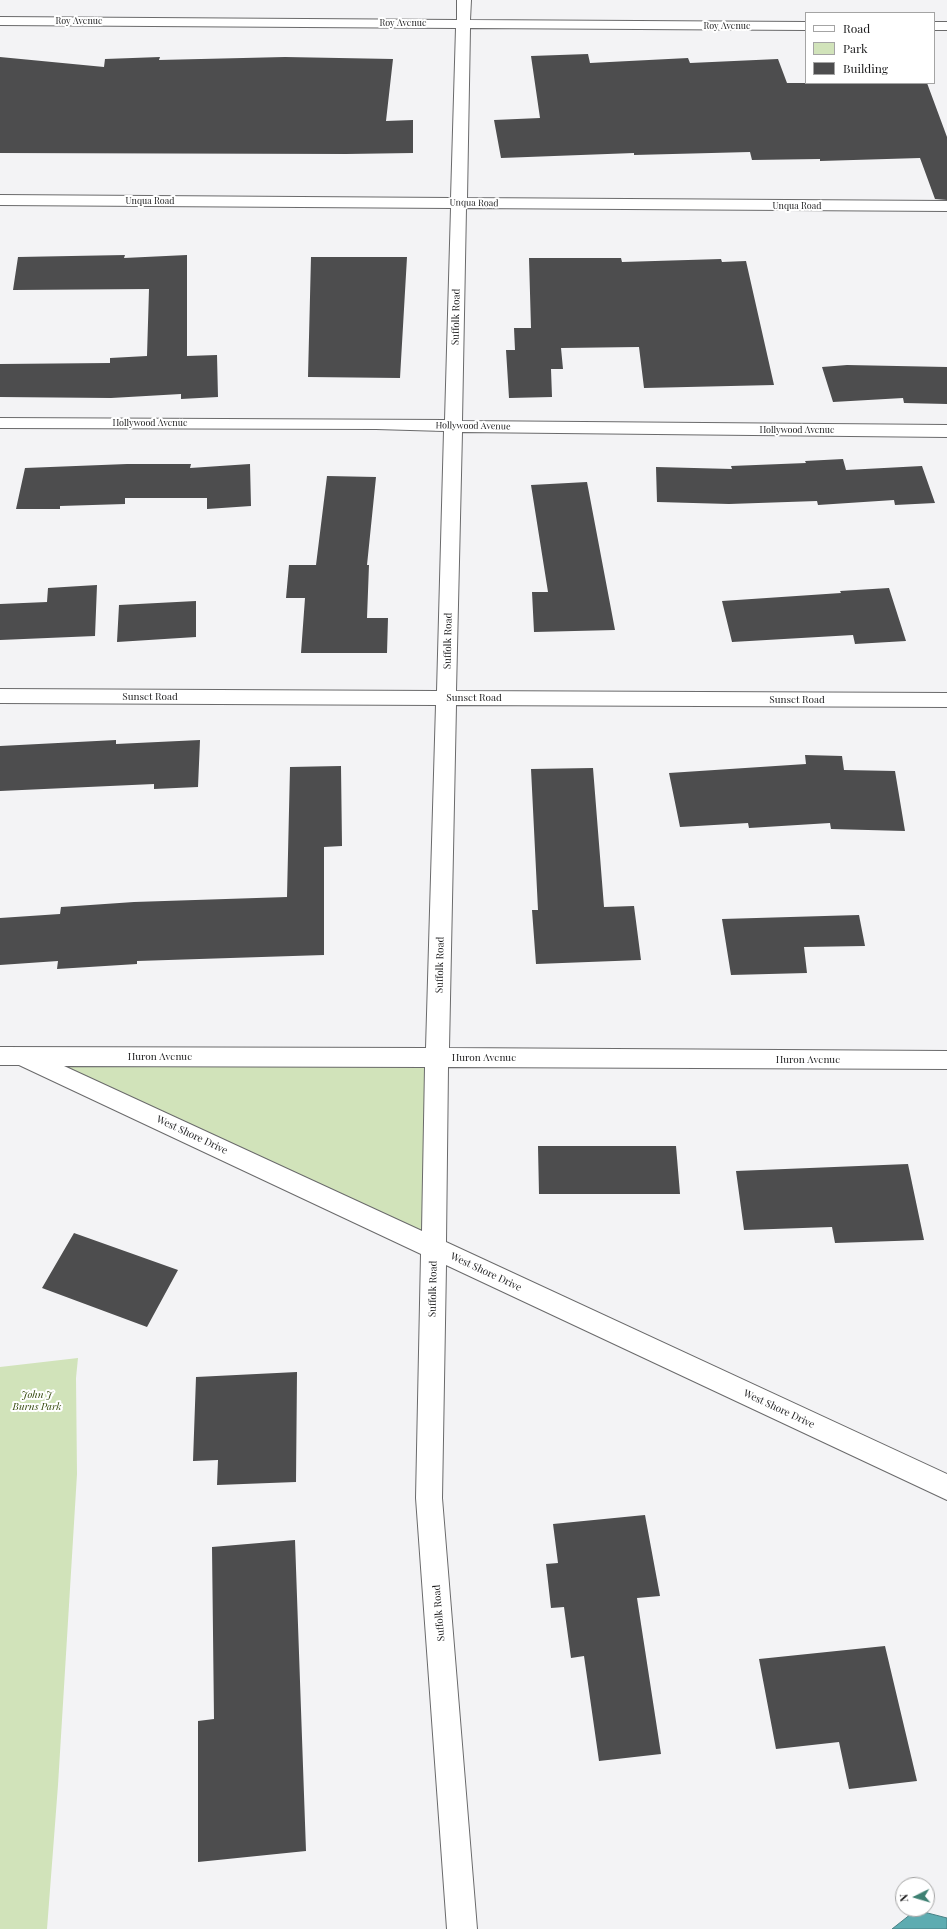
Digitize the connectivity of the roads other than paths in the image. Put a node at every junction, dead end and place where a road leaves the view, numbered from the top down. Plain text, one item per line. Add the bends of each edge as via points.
1 (464, 0) edge
2 (0, 21) edge
3 (464, 23) junction
4 (805, 26) edge
5 (935, 26) edge
6 (947, 26) edge
7 (0, 200) edge
8 (459, 202) junction
9 (947, 206) edge
10 (0, 423) edge
11 (453, 426) junction
12 (947, 430) edge
13 (0, 696) edge
14 (446, 698) junction
15 (947, 700) edge
16 (11, 1056) edge
17 (437, 1058) junction
18 (947, 1060) edge
19 (433, 1248) junction
20 (947, 1487) edge
21 (462, 1929) edge

1 - 3 street, Suffolk Road
2 - 3 street, Roy Avenue
3 - 4 street, Roy Avenue
3 - 8 street, Suffolk Road
5 - 6 street
7 - 8 street, Unqua Road
8 - 9 street, Unqua Road
8 - 11 street, Suffolk Road
10 - 11 street, Hollywood Avenue
11 - 12 street, Hollywood Avenue
11 - 14 street, Suffolk Road
13 - 14 street, Sunset Road
14 - 15 street, Sunset Road
14 - 17 street, Suffolk Road
16 - 17 street, Huron Avenue
16 - 19 street, West Shore Drive
17 - 18 street, Huron Avenue
17 - 19 street, Suffolk Road
19 - 20 street, West Shore Drive
19 - 21 street, Suffolk Road via 430,1498

